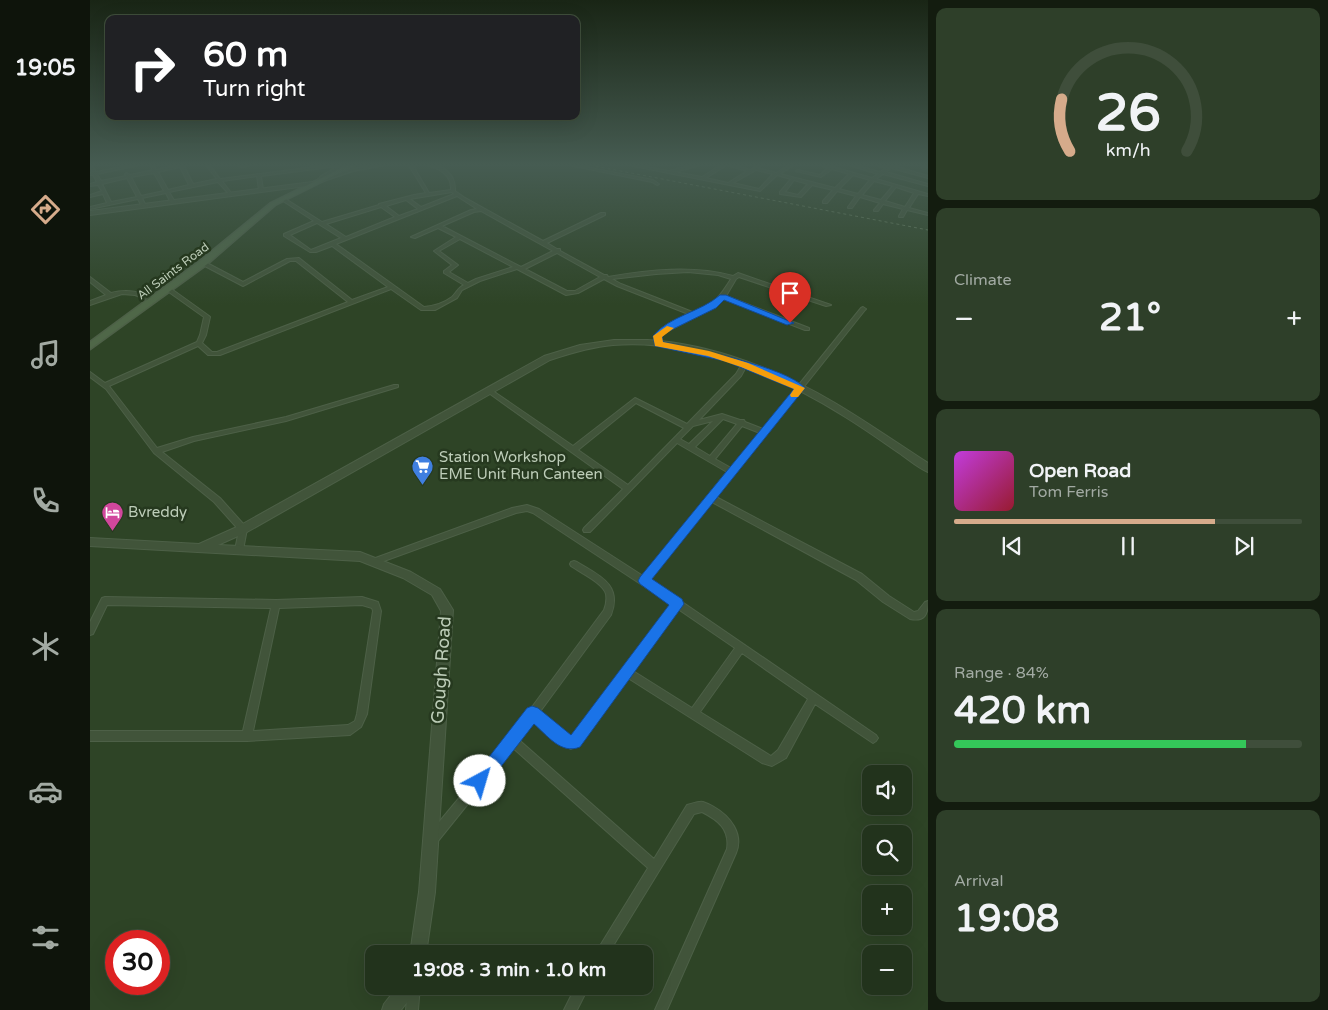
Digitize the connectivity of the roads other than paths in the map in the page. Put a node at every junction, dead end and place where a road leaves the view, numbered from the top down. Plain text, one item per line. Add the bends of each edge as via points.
1 (264, 211) edge
2 (301, 211) edge
3 (362, 211) edge
4 (390, 211) edge
5 (415, 211) edge
6 (473, 211) edge
7 (487, 211) edge
8 (904, 211) edge
9 (915, 211) edge
10 (603, 214) dead end
11 (928, 214) edge
12 (901, 216) dead end
13 (398, 217) junction
14 (317, 221) junction
15 (322, 224) junction
16 (438, 226) junction
17 (413, 237) dead end
18 (460, 237) junction
19 (344, 238) junction
20 (332, 243) junction
21 (544, 243) junction
22 (558, 250) junction
23 (202, 263) junction
24 (520, 268) junction
25 (607, 277) junction
26 (734, 278) junction
27 (90, 279) edge
28 (467, 285) junction
29 (392, 287) junction
30 (168, 289) junction
31 (110, 294) junction
32 (723, 297) junction
33 (153, 300) junction
34 (90, 303) edge
35 (352, 303) junction
36 (828, 305) dead end
37 (863, 309) dead end
38 (695, 315) junction
39 (807, 329) dead end
40 (199, 343) junction
41 (658, 344) junction
42 (90, 346) edge
43 (744, 365) junction
44 (90, 374) edge
45 (105, 385) junction
46 (396, 386) dead end
47 (800, 388) junction
48 (488, 390) junction
49 (722, 416) junction
50 (742, 422) junction
51 (689, 426) junction
52 (765, 432) junction
53 (676, 440) junction
54 (690, 448) junction
55 (573, 450) junction
56 (156, 451) junction
57 (710, 460) junction
58 (928, 468) edge
59 (733, 472) junction
60 (628, 489) junction
61 (712, 498) junction
62 (243, 529) junction
63 (587, 530) dead end
64 (90, 542) edge
65 (198, 549) junction
66 (238, 550) junction
67 (373, 562) junction
68 (574, 564) dead end
69 (644, 581) junction
70 (276, 604) junction
71 (677, 604) junction
72 (928, 605) edge
73 (90, 631) edge
74 (741, 647) junction
75 (627, 672) junction
76 (814, 697) junction
77 (695, 712) junction
78 (532, 714) junction
79 (90, 736) edge
80 (247, 736) junction
81 (874, 738) dead end
82 (512, 741) junction
83 (431, 841) junction
84 (655, 866) junction
85 (419, 945) edge
86 (607, 945) edge
87 (402, 995) edge
88 (413, 995) edge
89 (578, 995) edge
90 (390, 1010) edge
91 (412, 1010) edge
92 (570, 1010) edge
93 (661, 1010) edge

1 - 23 main road, All Saints Road
2 - 14 street
3 - 15 street
4 - 13 street
5 - 13 street
6 - 16 street
7 - 21 street
8 - 12 street
9 - 11 street
10 - 21 street
13 - 19 street
14 - 15 street
14 - 20 street via 286,235 310,251
15 - 19 street
16 - 17 street
16 - 18 street
18 - 24 street
18 - 28 street via 436,251 455,264 446,272
19 - 20 street
20 - 29 street
21 - 22 street
22 - 24 street
22 - 25 street
23 - 30 main road, All Saints Road
23 - 35 street via 243,284 297,259
24 - 25 street via 570,294
24 - 28 street
25 - 26 street via 697,270
25 - 38 street via 631,291
26 - 32 street
26 - 36 street via 741,275
27 - 31 street
28 - 29 street via 460,288 454,297 429,310
29 - 35 street
30 - 33 main road, All Saints Road
30 - 40 street via 207,317 204,323 206,331
31 - 33 street via 130,291
31 - 34 street
32 - 38 street
32 - 39 street
33 - 42 main road, All Saints Road
35 - 40 street via 218,354 210,354
37 - 47 street
38 - 41 street via 660,333
40 - 45 street
41 - 43 street
41 - 48 street via 601,342 565,350
43 - 47 street
43 - 51 street
44 - 45 street
45 - 56 street
46 - 56 street via 286,419 193,439
47 - 52 street
47 - 58 street via 845,413
48 - 55 street
48 - 62 street
49 - 50 street
49 - 51 street
49 - 54 street
50 - 52 street
50 - 57 street
51 - 53 street
51 - 55 street via 635,400
52 - 59 street
53 - 54 street
53 - 60 street
54 - 57 street
55 - 60 street
56 - 62 street via 217,500
57 - 59 street
59 - 61 street
60 - 63 street
61 - 69 street
61 - 72 street via 859,578 913,616 920,614
62 - 65 street
62 - 66 street
64 - 65 street, Gough Road
65 - 66 street, Gough Road
66 - 67 street, Gough Road via 360,557
67 - 69 street via 527,508
67 - 83 street, Gough Road via 422,582 436,592 446,610
68 - 78 street via 608,587 612,601 608,612
69 - 71 street
70 - 73 street via 105,601
70 - 80 street
70 - 80 street via 362,601 375,605 377,621 362,714 358,724 350,730
71 - 74 street
71 - 75 street
74 - 76 street
74 - 77 street
75 - 77 street
75 - 78 street via 571,744
76 - 77 street via 782,754 772,761
76 - 81 street
78 - 82 street
79 - 80 street
82 - 83 street
82 - 84 street
83 - 85 street, Gough Road
84 - 86 street
84 - 93 street via 690,809 702,807 709,810 733,833 732,849
87 - 90 street
88 - 91 street
89 - 92 street

